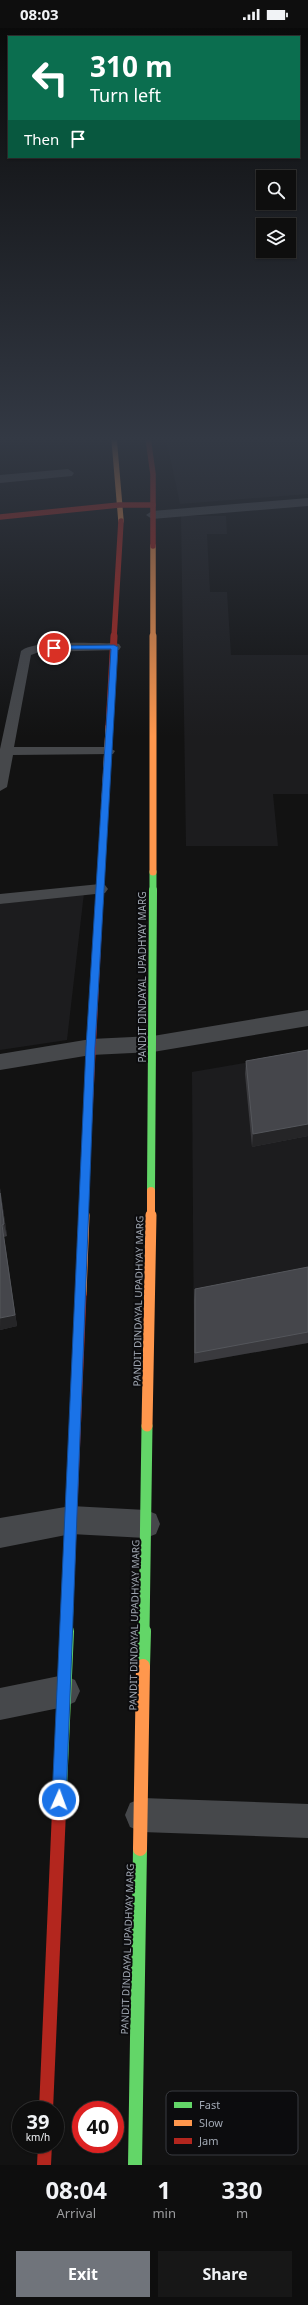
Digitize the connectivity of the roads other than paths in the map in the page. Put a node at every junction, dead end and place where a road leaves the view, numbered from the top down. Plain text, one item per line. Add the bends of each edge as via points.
1 (123, 538) edge
2 (150, 538) edge
3 (114, 647) junction
4 (5, 751) junction
5 (108, 751) junction
6 (0, 787) edge
7 (100, 889) junction
8 (0, 899) edge
9 (308, 1018) edge
10 (153, 1044) junction
11 (91, 1047) junction
12 (0, 1062) edge
13 (71, 1520) junction
14 (146, 1524) junction
15 (0, 1533) edge
16 (64, 1691) junction
17 (0, 1704) edge
18 (142, 1815) junction
19 (308, 1821) edge
20 (46, 2101) edge
21 (45, 2153) edge
22 (44, 2165) edge
23 (135, 2165) edge

1 - 3 street
2 - 10 street, PANDIT DINDAYAL UPADHYAY MARG via 154,787
3 - 4 lane via 39,648 25,654
3 - 5 street
4 - 5 lane
4 - 6 lane
5 - 7 street
7 - 8 lane
7 - 11 street
9 - 10 street
10 - 11 street
10 - 14 street, PANDIT DINDAYAL UPADHYAY MARG
11 - 12 street
11 - 13 street
13 - 14 street
13 - 15 street
13 - 16 street
14 - 18 street, PANDIT DINDAYAL UPADHYAY MARG
16 - 17 street
16 - 20 street
18 - 19 street
18 - 23 street, PANDIT DINDAYAL UPADHYAY MARG via 135,2060
21 - 22 street

